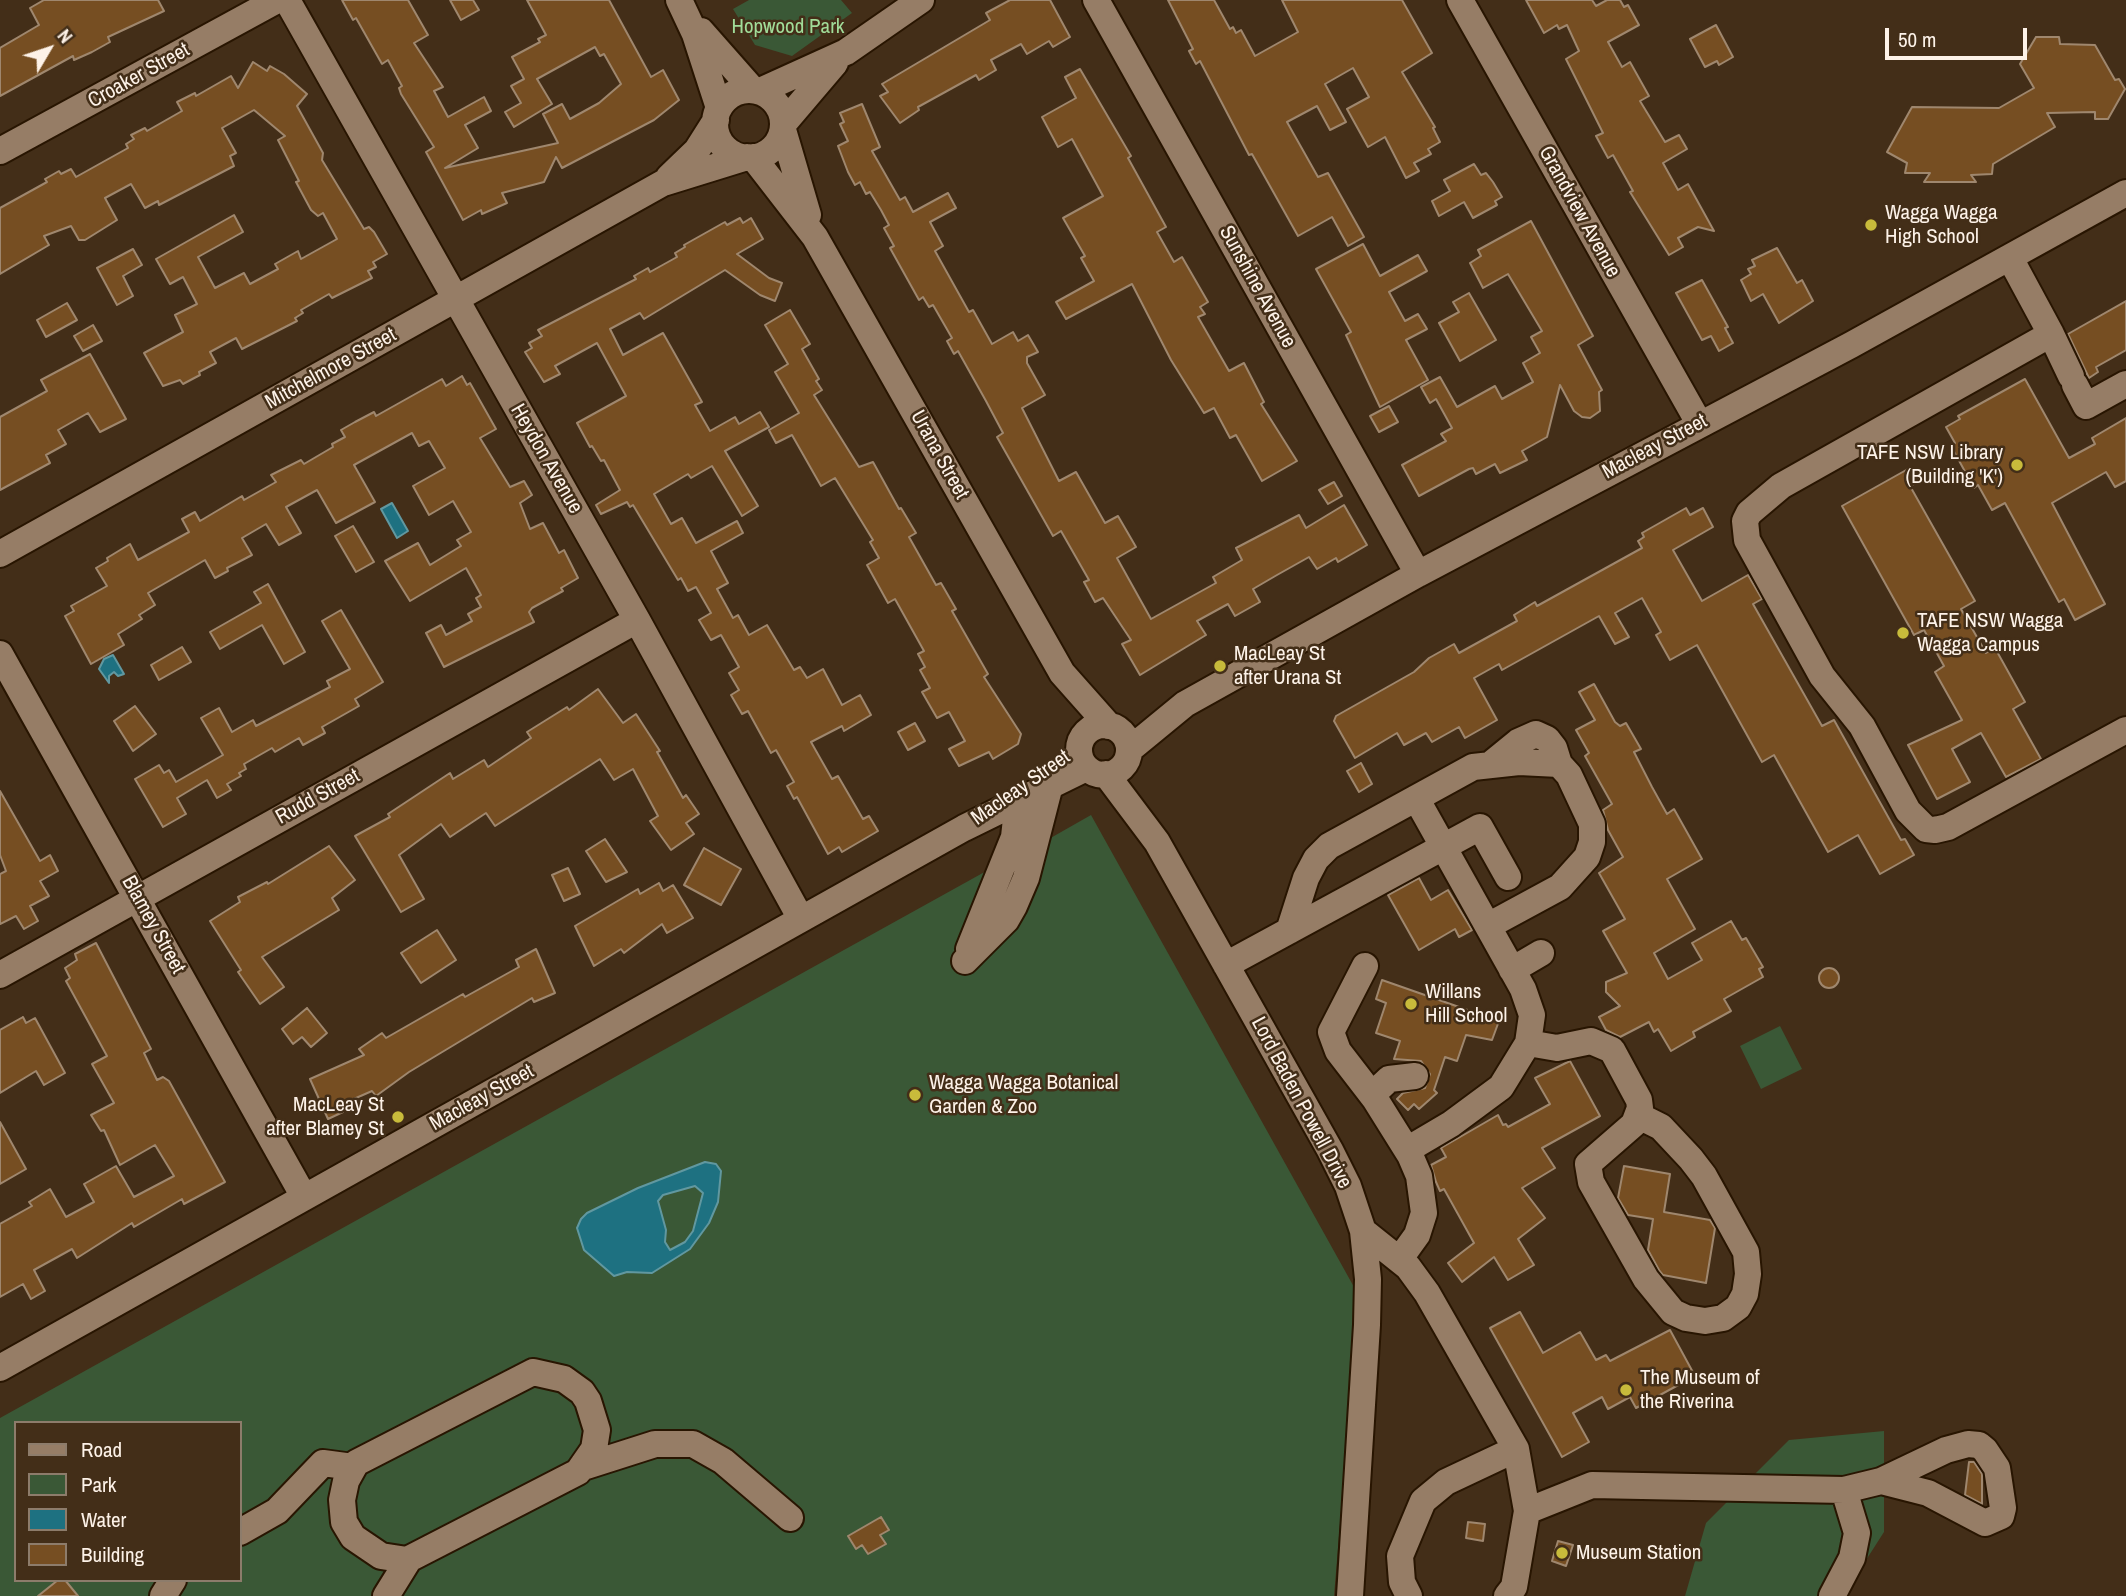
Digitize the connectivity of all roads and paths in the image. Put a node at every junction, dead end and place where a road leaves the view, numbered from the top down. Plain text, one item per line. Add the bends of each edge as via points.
1 (277, 0) edge
2 (287, 0) edge
3 (921, 0) edge
4 (1096, 0) edge
5 (1460, 0) edge
6 (684, 8) edge
7 (846, 52) junction
8 (757, 90) junction
9 (718, 114) junction
10 (783, 126) junction
11 (0, 151) edge
12 (750, 158) junction
13 (663, 183) junction
14 (2126, 193) edge
15 (816, 237) junction
16 (2010, 258) junction
17 (455, 299) junction
18 (2051, 334) junction
19 (2126, 384) edge
20 (1699, 423) junction
21 (0, 554) edge
22 (1419, 575) junction
23 (637, 620) junction
24 (0, 654) edge
25 (1062, 673) junction
26 (2126, 730) edge
27 (1120, 740) junction
28 (1088, 756) junction
29 (1050, 785) junction
30 (1416, 798) junction
31 (1018, 801) junction
32 (964, 828) junction
33 (1157, 842) junction
34 (1443, 847) junction
35 (1508, 877) dead end
36 (138, 898) junction
37 (801, 919) junction
38 (1488, 926) junction
39 (1289, 931) junction
40 (1541, 953) dead end
41 (1226, 965) junction
42 (1366, 966) dead end
43 (1512, 970) junction
44 (0, 975) edge
45 (1528, 1043) junction
46 (1415, 1076) dead end
47 (1371, 1094) junction
48 (1639, 1116) junction
49 (1407, 1150) junction
50 (304, 1197) junction
51 (1363, 1231) junction
52 (1399, 1260) junction
53 (0, 1368) edge
54 (1516, 1449) junction
55 (353, 1466) junction
56 (583, 1466) junction
57 (1881, 1481) dead end
58 (1844, 1490) junction
59 (1527, 1511) junction
60 (790, 1518) dead end
61 (242, 1531) edge
62 (409, 1559) junction
63 (386, 1596) edge
64 (1350, 1596) edge
65 (1409, 1596) edge
66 (1507, 1596) edge
67 (1832, 1596) edge

1 - 11 street, Croaker Street
2 - 17 street, Heydon Avenue
3 - 7 street
4 - 22 street, Sunshine Avenue
5 - 20 street, Grandview Avenue
6 - 8 street
6 - 9 street
7 - 8 street
7 - 10 street
8 - 9 street via 732,94
8 - 10 street via 775,102
9 - 12 street via 723,145
9 - 13 street, Mitchelmore Street via 697,150
10 - 12 street via 774,147
10 - 15 street, Urana Street
12 - 13 street, Mitchelmore Street
12 - 15 street, Urana Street
13 - 17 street, Mitchelmore Street
14 - 16 street, Macleay Street
15 - 25 street, Urana Street
16 - 18 street
16 - 20 street, Macleay Street
17 - 21 street, Mitchelmore Street
17 - 23 street, Heydon Avenue
18 - 19 street via 2086,406
18 - 26 street via 1772,492 1749,513 1747,540 1822,676 1862,726 1908,811 1926,829 1948,827
20 - 22 street, Macleay Street
22 - 27 street, Macleay Street
23 - 36 street, Rudd Street
23 - 37 street, Heydon Avenue
24 - 36 street, Blamey Street
25 - 27 street, Urana Street
25 - 28 street, Urana Street
27 - 28 street, Macleay Street via 1092,727
27 - 28 street via 1115,772
27 - 33 street, Lord Baden Powell Drive
28 - 29 street, Macleay Street
28 - 32 street, Macleay Street
28 - 33 street, Lord Baden Powell Drive
29 - 31 street, Macleay Street
29 - 31 street via 1026,878 1014,906 965,961 1014,837
30 - 34 street
30 - 38 street via 1473,767 1492,764 1535,734 1554,748 1592,824 1587,857 1560,887
30 - 39 street via 1329,846 1316,859
31 - 32 street, Macleay Street
32 - 37 street, Macleay Street
33 - 41 street, Lord Baden Powell Drive
34 - 35 street via 1480,827
34 - 38 street
34 - 39 street
36 - 44 street, Rudd Street
36 - 50 street, Blamey Street
37 - 50 street, Macleay Street
38 - 43 street
39 - 41 street
40 - 43 street
41 - 51 street, Lord Baden Powell Drive via 1330,1150
42 - 47 street via 1331,1032 1338,1051
43 - 45 street via 1532,1016
45 - 48 street via 1557,1048 1603,1043 1612,1050 1639,1100
45 - 49 street via 1501,1087
46 - 47 street via 1389,1079
47 - 49 street
48 - 48 street via 1588,1164 1591,1182 1646,1279 1673,1312 1705,1321 1723,1318 1738,1307 1745,1294 1746,1252 1691,1159 1661,1127
49 - 52 street via 1419,1176 1424,1213 1418,1235
50 - 53 street, Macleay Street
51 - 52 street
51 - 64 street, Lord Baden Powell Drive via 1367,1325
52 - 54 street via 1427,1293
54 - 59 street
54 - 65 street via 1446,1482 1423,1501 1400,1556 1402,1582
55 - 56 street via 533,1372 564,1379 588,1401 597,1430 594,1449
55 - 61 street via 323,1463 277,1511
55 - 62 street via 342,1500 348,1530 370,1551
56 - 60 street via 655,1444 693,1444 723,1461
56 - 62 street
57 - 58 street
58 - 59 street via 1592,1485
58 - 67 street via 1857,1533 1852,1558
59 - 66 street via 1514,1587
62 - 63 street

